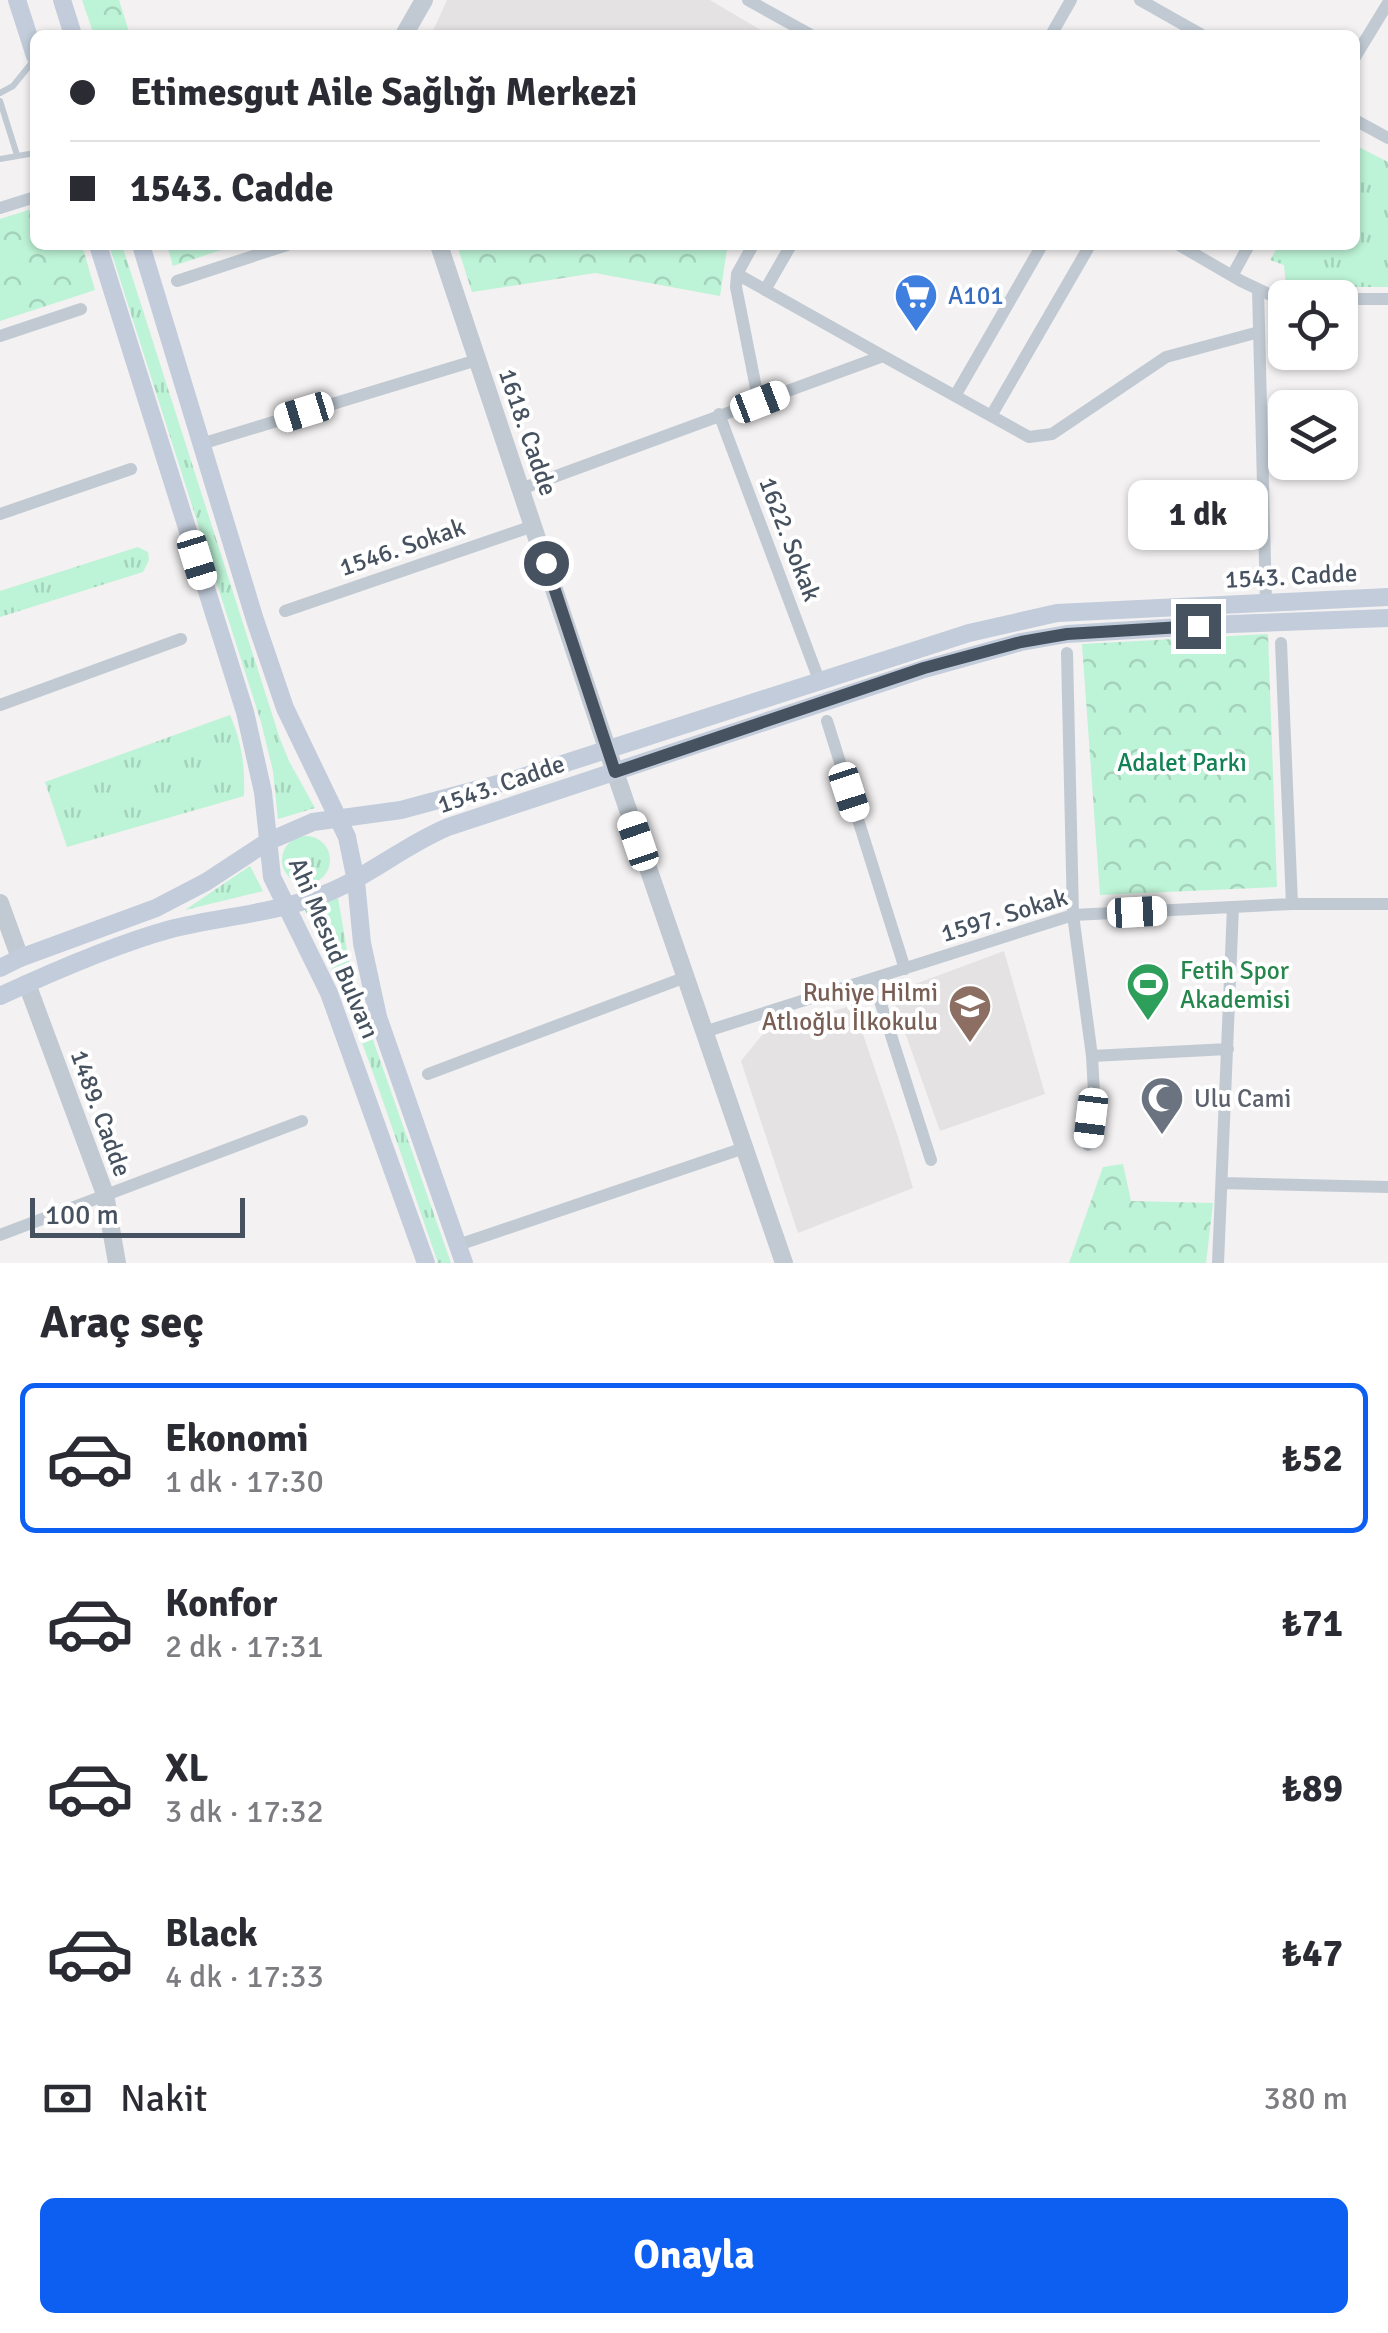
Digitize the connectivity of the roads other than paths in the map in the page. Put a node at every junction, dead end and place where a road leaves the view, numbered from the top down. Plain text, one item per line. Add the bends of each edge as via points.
1 (17, 0) edge
2 (62, 0) edge
3 (424, 0) edge
4 (1071, 0) edge
5 (1140, 0) edge
6 (755, 2) edge
7 (1388, 3) edge
8 (71, 30) edge
9 (407, 30) edge
10 (803, 30) edge
11 (1054, 30) edge
12 (1193, 30) edge
13 (30, 41) edge
14 (1360, 49) edge
15 (30, 63) edge
16 (0, 92) edge
17 (0, 101) edge
18 (1360, 123) edge
19 (1388, 138) edge
20 (30, 154) edge
21 (17, 155) junction
22 (0, 160) edge
23 (30, 199) edge
24 (0, 208) edge
25 (100, 250) edge
26 (142, 250) edge
27 (272, 250) edge
28 (440, 250) edge
29 (750, 250) edge
30 (788, 250) edge
31 (1039, 250) edge
32 (1087, 250) edge
33 (1188, 250) edge
34 (1245, 250) edge
35 (736, 274) junction
36 (1232, 276) junction
37 (177, 281) dead end
38 (1258, 289) junction
39 (765, 290) junction
40 (1268, 294) edge
41 (1358, 299) edge
42 (1388, 299) edge
43 (81, 309) dead end
44 (1259, 332) junction
45 (0, 336) edge
46 (883, 356) junction
47 (477, 360) junction
48 (955, 396) junction
49 (760, 402) junction
50 (719, 414) junction
51 (991, 416) junction
52 (201, 444) junction
53 (131, 469) dead end
54 (521, 489) junction
55 (0, 514) edge
56 (533, 526) junction
57 (1388, 597) edge
58 (1266, 602) junction
59 (285, 611) dead end
60 (1388, 618) edge
61 (181, 640) dead end
62 (1281, 643) dead end
63 (1067, 653) dead end
64 (819, 680) junction
65 (0, 705) edge
66 (826, 720) dead end
67 (608, 748) junction
68 (615, 772) junction
69 (338, 818) junction
70 (267, 842) junction
71 (356, 881) junction
72 (0, 903) edge
73 (1292, 904) junction
74 (1388, 904) edge
75 (287, 905) junction
76 (1233, 907) junction
77 (1072, 915) junction
78 (20, 958) junction
79 (0, 968) edge
80 (905, 969) junction
81 (686, 977) junction
82 (873, 979) junction
83 (26, 984) junction
84 (0, 996) edge
85 (704, 1032) junction
86 (1228, 1049) junction
87 (1092, 1056) junction
88 (428, 1074) dead end
89 (302, 1121) dead end
90 (1088, 1144) dead end
91 (744, 1148) junction
92 (932, 1160) dead end
93 (1222, 1182) junction
94 (1388, 1188) edge
95 (105, 1194) junction
96 (0, 1234) edge
97 (462, 1254) edge
98 (116, 1263) edge
99 (426, 1263) edge
100 (784, 1263) edge
101 (1218, 1263) edge

1 - 13 main road
2 - 8 main road
3 - 9 street
4 - 11 street
5 - 12 street
6 - 10 street
7 - 14 street
15 - 16 lane
17 - 21 lane
18 - 19 street
20 - 21 lane
21 - 22 lane
23 - 24 street
25 - 70 main road, Ahi Mesud Bulvarı via 246,712
26 - 52 main road, Ahi Mesud Bulvarı
27 - 37 street
28 - 47 street, 1618. Cadde
29 - 35 street
30 - 39 street
31 - 48 street
32 - 51 street
33 - 36 street
34 - 36 street
35 - 39 street
35 - 49 street
36 - 38 street
38 - 40 street
38 - 44 street
39 - 46 street
41 - 42 street
43 - 45 street
44 - 51 street via 1166,357 1052,434 1030,437
44 - 58 street
46 - 48 street
46 - 49 street
47 - 52 street
47 - 54 street, 1618. Cadde
48 - 51 street
49 - 50 street
50 - 54 street
50 - 64 street, 1622. Sokak
52 - 69 main road, Ahi Mesud Bulvarı via 285,708
53 - 55 street
54 - 56 street, 1618. Cadde
56 - 59 street, 1546. Sokak
56 - 67 street, 1618. Cadde
57 - 58 main road, 1543. Cadde
58 - 64 main road, 1543. Cadde via 1057,614 969,633
60 - 68 main road, 1543. Cadde via 1086,632 1021,642
61 - 65 street
62 - 73 street
63 - 77 street
64 - 67 main road, 1543. Cadde
66 - 80 street
67 - 68 street, 1618. Cadde
67 - 69 main road, 1543. Cadde via 426,804
68 - 71 main road, 1543. Cadde via 429,835
68 - 81 street, 1618. Cadde
69 - 70 main road, 1543. Cadde
69 - 71 main road, Ahi Mesud Bulvarı
70 - 75 main road, Ahi Mesud Bulvarı via 272,877
70 - 78 main road, 1543. Cadde via 182,896
71 - 75 main road, 1543. Cadde
71 - 97 main road, Ahi Mesud Bulvarı via 378,1018
72 - 78 street
73 - 74 street, 1597. Sokak
73 - 76 street, 1597. Sokak
75 - 83 main road, 1543. Cadde via 170,930
75 - 99 main road, Ahi Mesud Bulvarı via 329,994
76 - 77 street, 1597. Sokak
76 - 86 street
77 - 80 street, 1597. Sokak
77 - 87 street
78 - 79 main road, 1543. Cadde
80 - 82 street, 1597. Sokak
81 - 85 street, 1618. Cadde
81 - 88 street
82 - 85 street, 1597. Sokak
82 - 92 street
83 - 84 main road, 1543. Cadde
83 - 95 street, 1489. Cadde
85 - 91 street, 1618. Cadde
86 - 87 street
86 - 93 street
87 - 90 street
89 - 95 street
91 - 97 street
91 - 100 street, 1618. Cadde
93 - 94 street
93 - 101 street
95 - 96 street
95 - 98 street, 1489. Cadde

